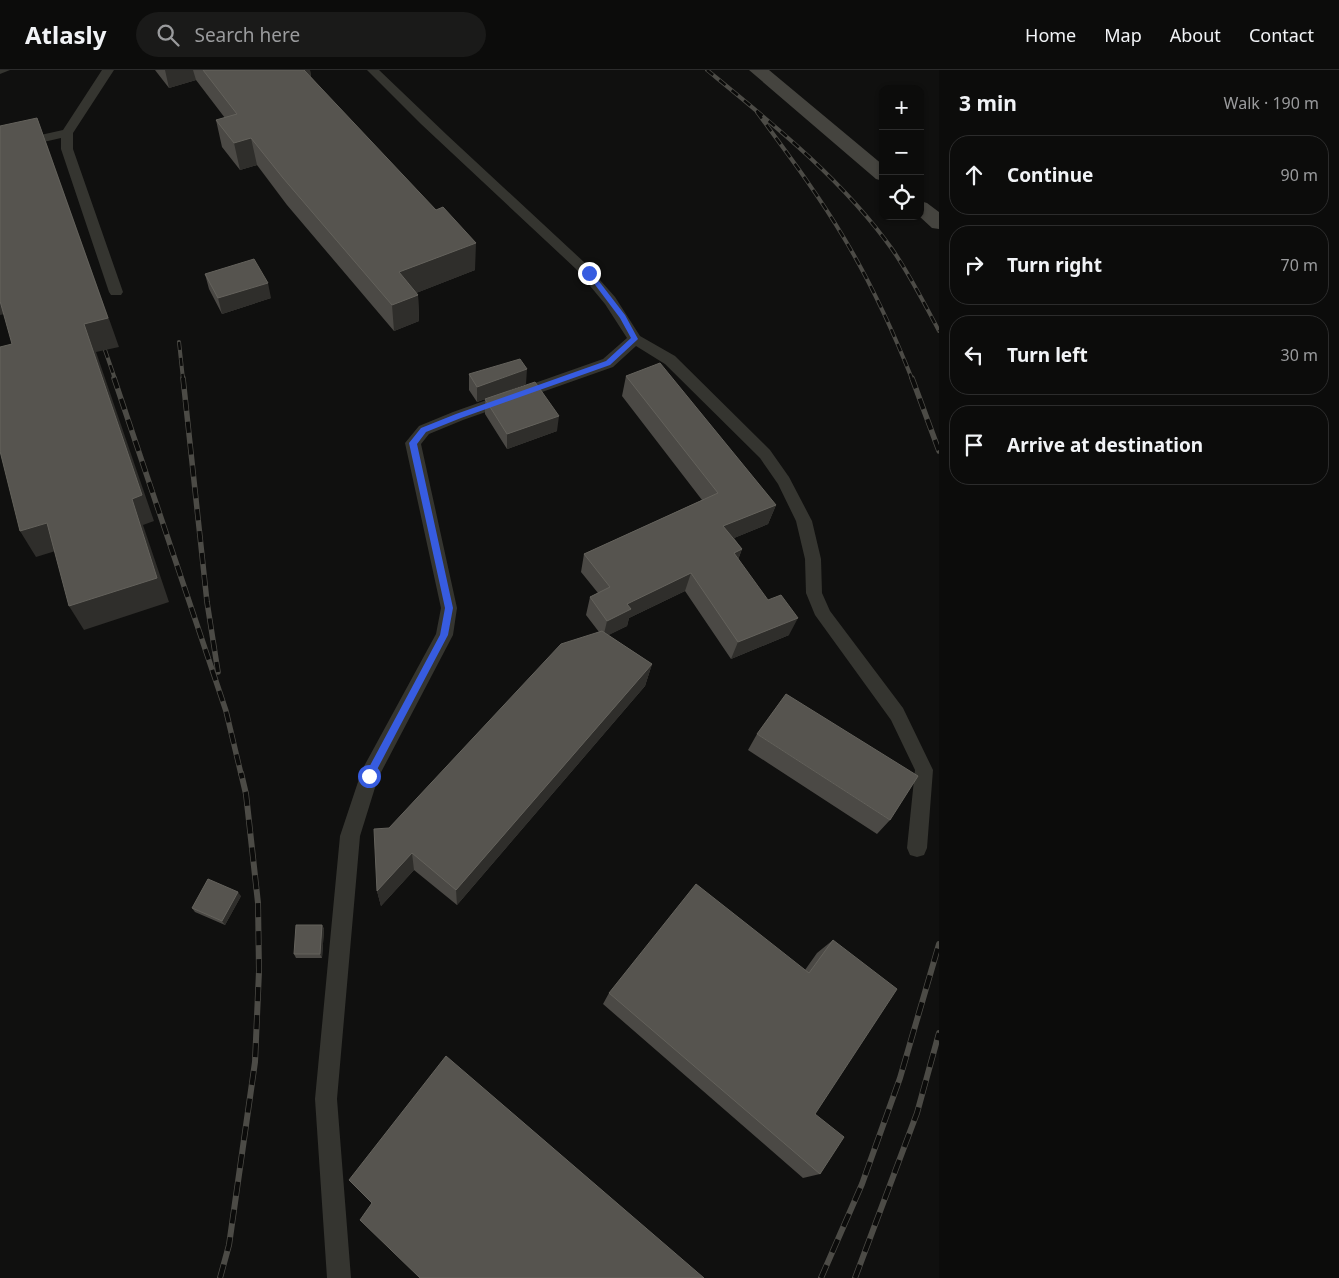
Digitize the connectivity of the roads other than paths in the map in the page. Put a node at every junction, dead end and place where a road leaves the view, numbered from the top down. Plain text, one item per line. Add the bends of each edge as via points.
1 (4, 70) edge
2 (108, 70) edge
3 (373, 70) edge
4 (758, 70) edge
5 (0, 71) edge
6 (67, 133) junction
7 (0, 148) edge
8 (882, 175) edge
9 (924, 210) edge
10 (939, 223) edge
11 (116, 292) dead end
12 (634, 339) junction
13 (916, 848) dead end
14 (339, 1278) edge

1 - 5 lane
2 - 6 lane
3 - 12 lane via 589,273 623,317
4 - 8 main road
6 - 7 lane
6 - 11 lane via 67,149
9 - 10 main road
12 - 13 lane via 670,360 765,454 784,481 804,521 814,558 814,593 823,614 897,714 924,770
12 - 14 lane via 608,363 458,416 424,430 413,443 449,608 444,635 369,776 350,836 326,1099

